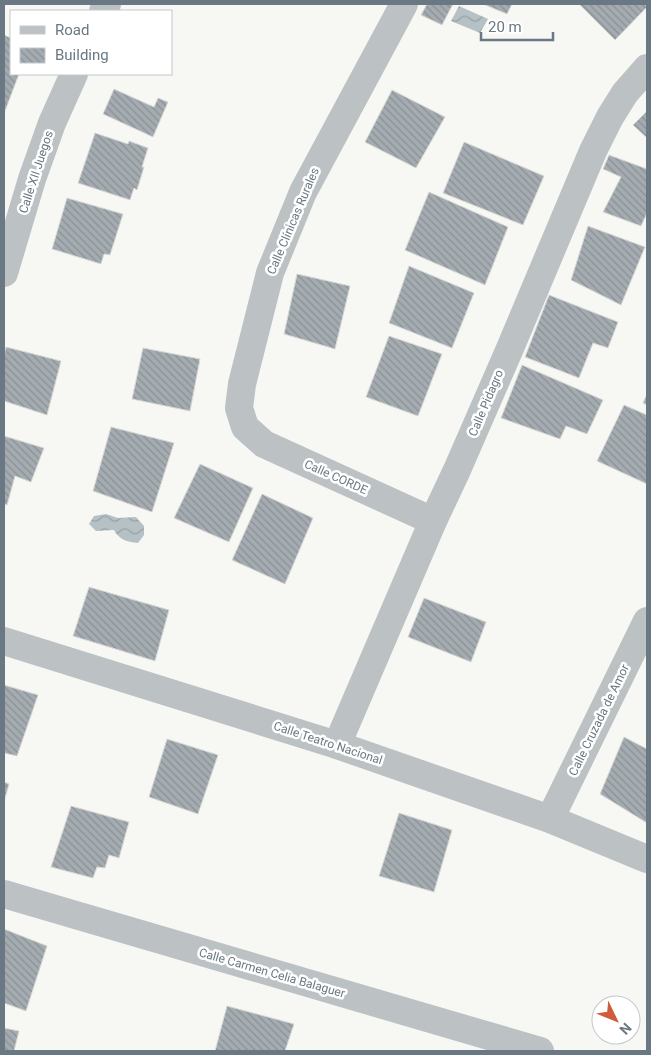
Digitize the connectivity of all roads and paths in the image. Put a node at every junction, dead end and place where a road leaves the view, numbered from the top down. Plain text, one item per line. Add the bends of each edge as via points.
1 (404, 4) edge
2 (647, 68) edge
3 (74, 75) edge
4 (4, 273) edge
5 (245, 427) joint
6 (433, 521) junction
7 (647, 621) edge
8 (4, 640) edge
9 (337, 745) junction
10 (550, 819) junction
11 (647, 859) edge
12 (4, 894) edge
13 (540, 1051) edge

1 - 5 street, Calle Clínicas Rurales via 303,192 270,273 242,384 239,408
2 - 6 street, Calle Pidagro via 610,116
3 - 4 street, Calle XII Juegos via 32,179
5 - 6 street, Calle CORDE via 264,444
6 - 9 street, Calle Pidagro
7 - 10 street, Calle Cruzada de Amor
8 - 9 street, Calle Teatro Nacional
9 - 10 street, Calle Teatro Nacional
10 - 11 street, Calle Teatro Nacional
12 - 13 street, Calle Carmen Celia Balaguer

